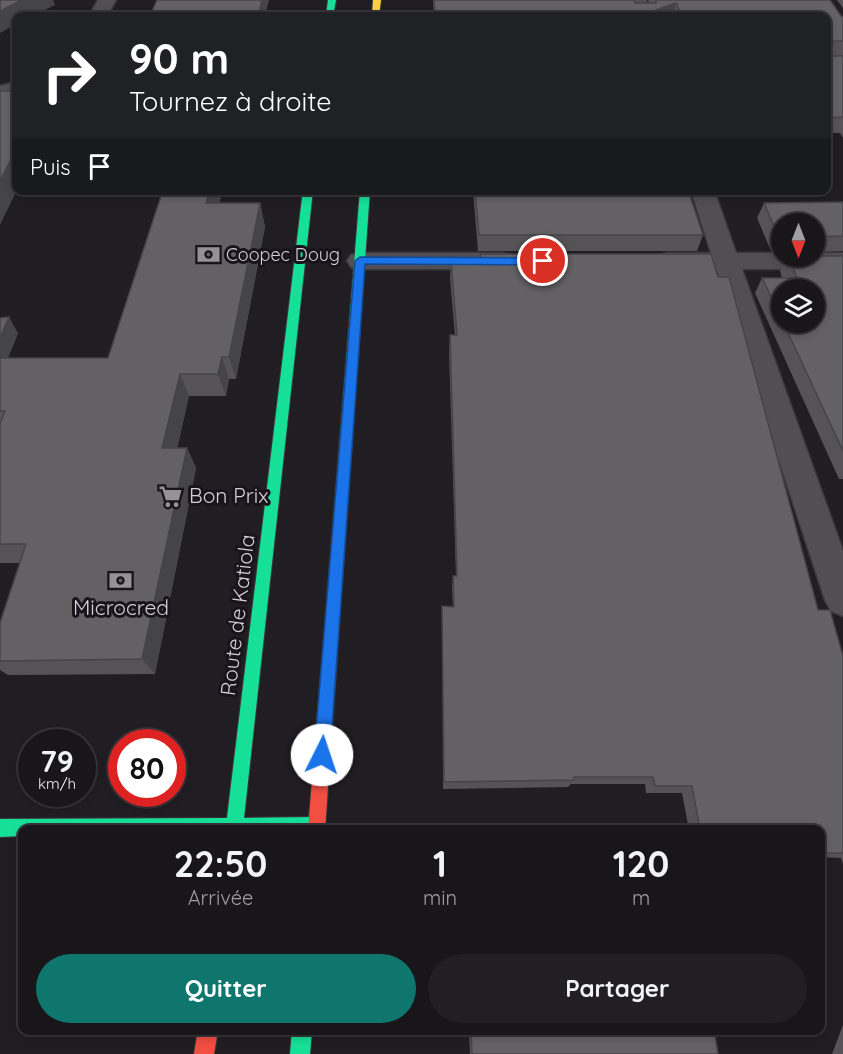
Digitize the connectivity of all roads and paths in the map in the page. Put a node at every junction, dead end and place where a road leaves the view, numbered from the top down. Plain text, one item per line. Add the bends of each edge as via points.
1 (307, 195) edge
2 (364, 195) edge
3 (704, 195) edge
4 (360, 261) junction
5 (526, 261) edge
6 (644, 261) edge
7 (727, 261) junction
8 (843, 261) edge
9 (843, 600) edge
10 (235, 825) edge
11 (316, 825) edge
12 (0, 828) edge
13 (18, 828) edge
14 (207, 1035) edge
15 (302, 1035) edge
16 (204, 1054) edge
17 (300, 1054) edge

1 - 10 main road, Route de Katiola
2 - 4 main road
3 - 7 street
4 - 5 street
4 - 11 main road
6 - 7 street
7 - 8 street
7 - 9 street
12 - 13 main road
14 - 16 main road
15 - 17 main road

